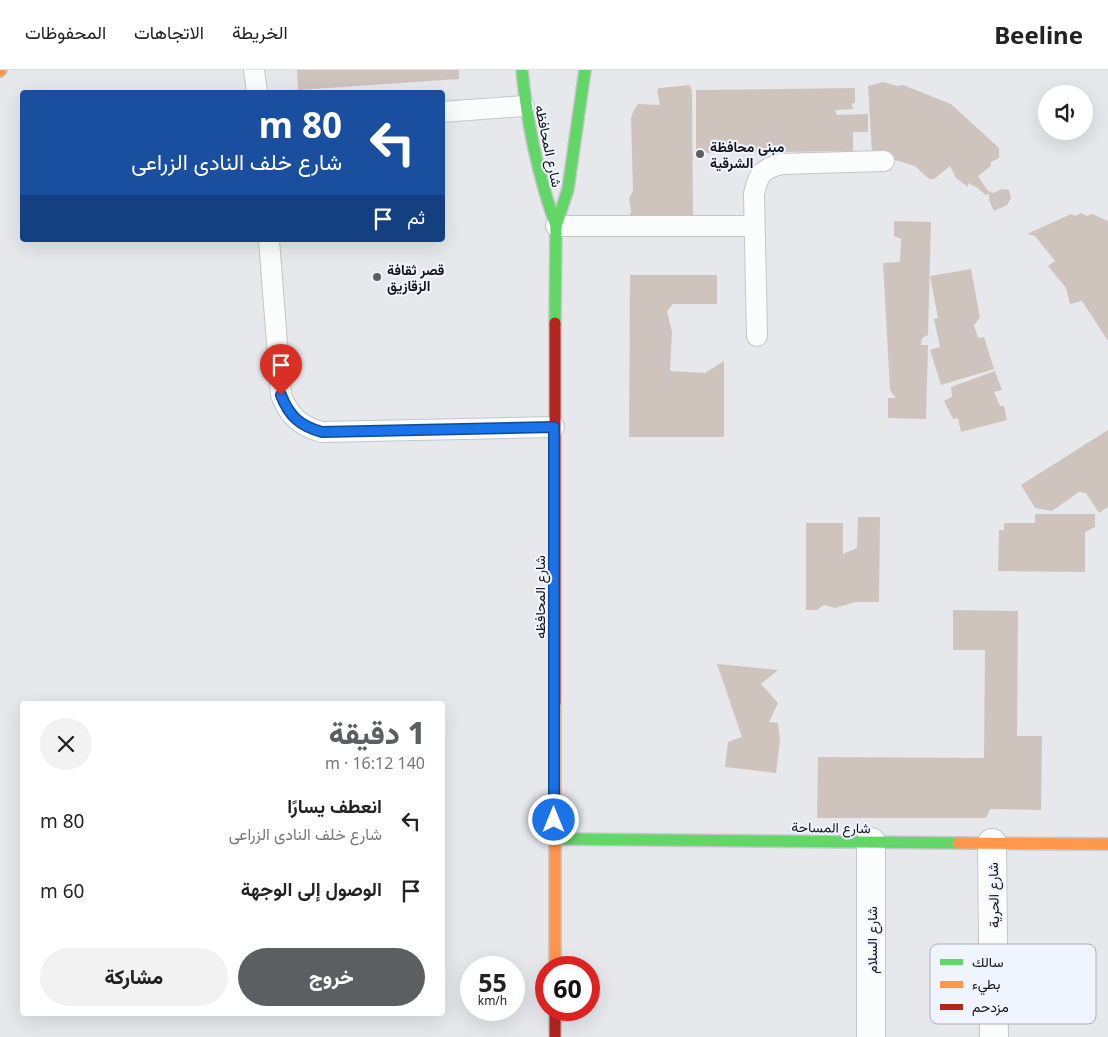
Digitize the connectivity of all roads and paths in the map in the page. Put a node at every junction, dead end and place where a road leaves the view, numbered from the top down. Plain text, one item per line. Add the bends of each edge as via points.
1 (254, 70) edge
2 (522, 70) edge
3 (585, 70) edge
4 (257, 90) edge
5 (524, 106) junction
6 (445, 112) edge
7 (884, 161) dead end
8 (556, 226) junction
9 (755, 226) junction
10 (269, 242) edge
11 (757, 336) dead end
12 (554, 427) junction
13 (555, 839) junction
14 (871, 842) junction
15 (992, 843) junction
16 (1108, 844) edge
17 (993, 944) edge
18 (555, 956) edge
19 (555, 1021) edge
20 (994, 1024) edge
21 (555, 1037) edge
22 (871, 1037) edge
23 (994, 1037) edge

1 - 4 lane
2 - 5 main road, شارع المحافظه
3 - 8 main road, شارع المحافظه via 568,189
5 - 6 lane
5 - 8 main road, شارع المحافظه via 531,147
7 - 9 lane via 781,164 766,168 757,179 754,194
8 - 9 lane
8 - 12 main road, شارع المحافظه
9 - 11 lane
10 - 12 lane via 281,395 295,420 307,428 322,432
12 - 13 main road, شارع المحافظه
13 - 14 main road, شارع المساحة
13 - 18 main road, شارع المحافظه
14 - 15 main road, شارع المساحة
14 - 22 street, شارع السلام
15 - 16 main road, شارع المساحة
15 - 17 street, شارع الحرية
19 - 21 main road
20 - 23 street, شارع الحرية

